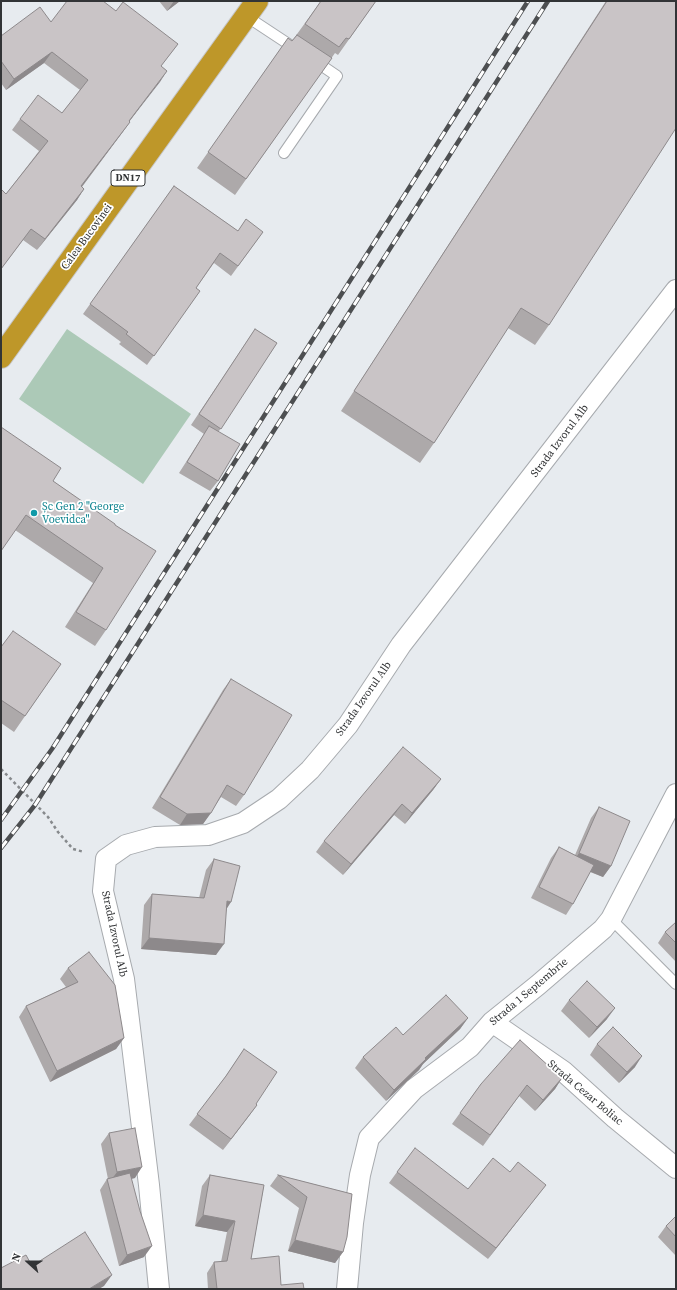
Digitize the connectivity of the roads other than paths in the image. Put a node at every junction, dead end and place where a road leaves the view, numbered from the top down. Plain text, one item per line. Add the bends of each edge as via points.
1 (252, 8) edge
2 (284, 153) dead end
3 (676, 290) edge
4 (1, 357) edge
5 (676, 794) edge
6 (611, 919) junction
7 (676, 984) edge
8 (492, 1022) junction
9 (676, 1168) edge
10 (159, 1289) edge
11 (347, 1289) edge

1 - 2 lane via 337,76
1 - 4 highway, Calea Bucovinei / DN17
3 - 10 street, Strada Izvorul Alb via 401,645 348,725 310,770 279,799 243,823 208,834 155,837 126,845 106,859 103,891 124,979
5 - 6 street, Strada 1 Septembrie
6 - 7 lane
6 - 8 street, Strada 1 Septembrie via 603,929
8 - 9 street, Strada Cezar Boliac via 563,1071
8 - 11 street, Strada 1 Septembrie via 470,1047 414,1089 369,1138 352,1223

